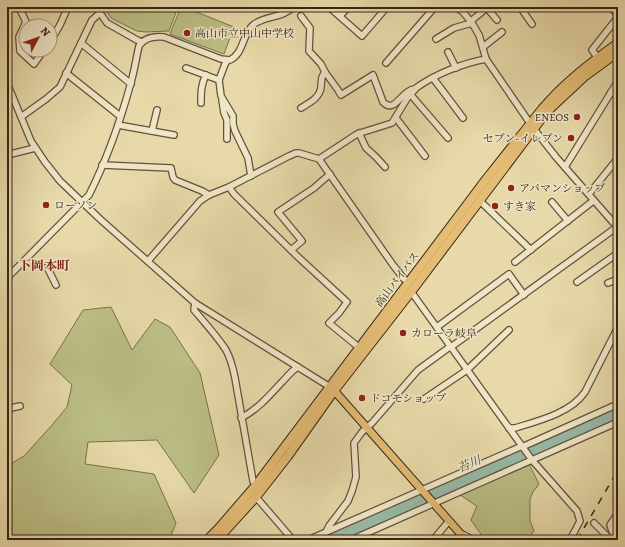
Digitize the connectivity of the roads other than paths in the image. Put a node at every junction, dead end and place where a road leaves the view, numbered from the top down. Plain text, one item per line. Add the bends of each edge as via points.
1 (20, 7) edge
2 (68, 7) edge
3 (97, 7) edge
4 (293, 7) edge
5 (329, 7) edge
6 (348, 7) edge
7 (387, 7) edge
8 (436, 7) edge
9 (448, 7) edge
10 (452, 7) edge
11 (520, 7) edge
12 (610, 7) edge
13 (488, 8) edge
14 (100, 13) junction
15 (301, 16) dead end
16 (340, 16) junction
17 (618, 16) edge
18 (24, 18) edge
19 (497, 20) dead end
20 (472, 22) junction
21 (532, 24) dead end
22 (58, 28) edge
23 (502, 32) dead end
24 (436, 40) dead end
25 (142, 42) junction
26 (81, 43) junction
27 (618, 44) edge
28 (483, 47) junction
29 (448, 52) dead end
30 (618, 52) edge
31 (28, 58) edge
32 (38, 58) edge
33 (598, 58) junction
34 (486, 59) junction
35 (227, 61) junction
36 (386, 63) dead end
37 (186, 68) dead end
38 (456, 68) junction
39 (325, 72) junction
40 (66, 73) junction
41 (206, 75) junction
42 (433, 78) junction
43 (219, 80) junction
44 (618, 81) edge
45 (7, 83) edge
46 (131, 84) junction
47 (415, 89) junction
48 (611, 92) junction
49 (411, 95) junction
50 (221, 96) junction
51 (618, 96) edge
52 (201, 103) dead end
53 (301, 108) dead end
54 (157, 110) dead end
55 (120, 116) junction
56 (21, 117) junction
57 (396, 118) junction
58 (463, 118) dead end
59 (118, 125) junction
60 (532, 126) junction
61 (152, 131) junction
62 (359, 133) junction
63 (174, 135) dead end
64 (448, 138) dead end
65 (227, 139) dead end
66 (35, 148) junction
67 (7, 155) edge
68 (425, 156) dead end
69 (618, 158) edge
70 (319, 159) junction
71 (102, 165) junction
72 (385, 167) dead end
73 (565, 167) junction
74 (330, 174) junction
75 (251, 176) junction
76 (229, 187) junction
77 (589, 194) junction
78 (209, 195) junction
79 (82, 201) junction
80 (480, 201) junction
81 (593, 201) junction
82 (552, 202) dead end
83 (568, 221) junction
84 (618, 228) edge
85 (291, 250) junction
86 (531, 250) junction
87 (618, 253) edge
88 (148, 261) junction
89 (515, 262) dead end
90 (46, 267) dead end
91 (7, 278) edge
92 (618, 279) edge
93 (409, 282) junction
94 (577, 282) dead end
95 (608, 283) dead end
96 (56, 285) dead end
97 (411, 292) junction
98 (524, 295) junction
99 (195, 303) junction
100 (437, 327) junction
101 (618, 327) edge
102 (509, 330) dead end
103 (356, 345) dead end
104 (451, 347) junction
105 (298, 367) junction
106 (467, 370) junction
107 (332, 389) junction
108 (424, 400) dead end
109 (618, 404) edge
110 (20, 406) dead end
111 (7, 409) edge
112 (241, 418) junction
113 (618, 422) edge
114 (366, 427) junction
115 (509, 428) junction
116 (522, 447) junction
117 (531, 460) junction
118 (256, 485) junction
119 (422, 491) junction
120 (256, 497) junction
121 (433, 503) junction
122 (618, 513) edge
123 (449, 521) junction
124 (594, 524) dead end
125 (326, 532) junction
126 (463, 538) edge
127 (207, 540) edge
128 (217, 540) edge
129 (293, 540) edge
130 (308, 540) edge
131 (351, 540) edge
132 (433, 540) edge
133 (474, 540) edge
134 (570, 540) edge
135 (611, 540) edge
136 (617, 540) edge

1 - 18 street
2 - 22 street
3 - 14 street
4 - 35 street via 285,14 254,24 237,54 232,60
5 - 16 street
6 - 16 street
7 - 16 street via 362,36
8 - 36 street
9 - 10 street
10 - 20 street via 463,12
11 - 21 street
12 - 17 street
13 - 19 street
13 - 20 street
14 - 25 street via 107,23
14 - 26 street via 92,20
15 - 39 street via 310,28 309,51
17 - 33 street via 592,50
20 - 24 street via 454,28
20 - 28 street
23 - 28 street
25 - 35 street via 164,37
25 - 46 street
26 - 40 street
26 - 46 street
27 - 33 highway, 高山バイパス
28 - 34 street
29 - 38 street
30 - 60 highway, 高山バイパス via 584,77
31 - 32 street via 34,64
33 - 60 highway, 高山バイパス via 551,98
34 - 38 street
34 - 60 street
35 - 43 street
37 - 41 street
38 - 42 street
39 - 47 street via 341,95 373,75 384,105 389,106 394,105 410,89
39 - 53 street via 321,78 318,96
40 - 55 street
40 - 56 street via 60,87
41 - 43 street
41 - 52 street via 201,90
42 - 47 street
42 - 58 street
43 - 50 street
44 - 48 street
45 - 56 street
46 - 55 street
47 - 49 street
48 - 51 street
48 - 73 street
49 - 57 street
49 - 64 street
50 - 65 street via 227,120
50 - 75 street via 233,116 235,131 248,158
54 - 61 street
55 - 59 street
56 - 66 street
57 - 62 street via 392,123
57 - 68 street
59 - 61 street
59 - 71 street
60 - 73 street
60 - 80 highway, 高山バイパス
60 - 93 highway, 高山バイパス via 487,178
61 - 63 street
62 - 70 street
62 - 72 street via 366,148
66 - 67 street
66 - 79 street via 55,175
69 - 77 street
70 - 74 street
70 - 75 street via 296,153
71 - 78 street via 171,168 175,180
71 - 79 street via 89,195
73 - 77 street
74 - 85 street via 278,212 302,241
74 - 93 street via 393,265
75 - 76 street
76 - 78 street
76 - 85 street
77 - 81 street
78 - 88 street via 200,201
79 - 88 street
79 - 91 street
80 - 86 street
80 - 97 highway, 高山バイパス
81 - 83 street
81 - 84 street
82 - 83 street
83 - 86 street
84 - 98 street
85 - 103 street via 347,302 329,322
86 - 89 street
87 - 94 street
88 - 99 street
90 - 96 street
92 - 95 street
93 - 107 highway, 高山バイパス
97 - 100 street
97 - 107 highway, 高山バイパス
98 - 100 street via 509,274
98 - 104 street
99 - 105 street
99 - 112 street via 194,310 229,357
100 - 104 street
101 - 115 street via 585,392 578,400 547,417
102 - 106 street
104 - 106 street
104 - 114 street via 418,370
105 - 107 street
105 - 112 street via 251,413
106 - 108 street
106 - 115 street
107 - 114 main road
107 - 118 highway, 高山バイパス
107 - 120 highway, 高山バイパス via 288,456
109 - 116 street
110 - 111 street
112 - 118 street via 252,481
113 - 117 street
114 - 119 main road
114 - 125 street via 354,443 356,477 352,491
115 - 116 street
116 - 117 street
116 - 119 street
117 - 121 street
117 - 134 street via 577,511 580,521
118 - 127 highway, 高山バイパス
119 - 121 main road
119 - 125 street
120 - 128 highway, 高山バイパス
120 - 129 street
121 - 123 main road
121 - 131 street
122 - 136 street via 610,525
123 - 126 main road
123 - 132 street
124 - 135 street
125 - 130 street
126 - 133 street

